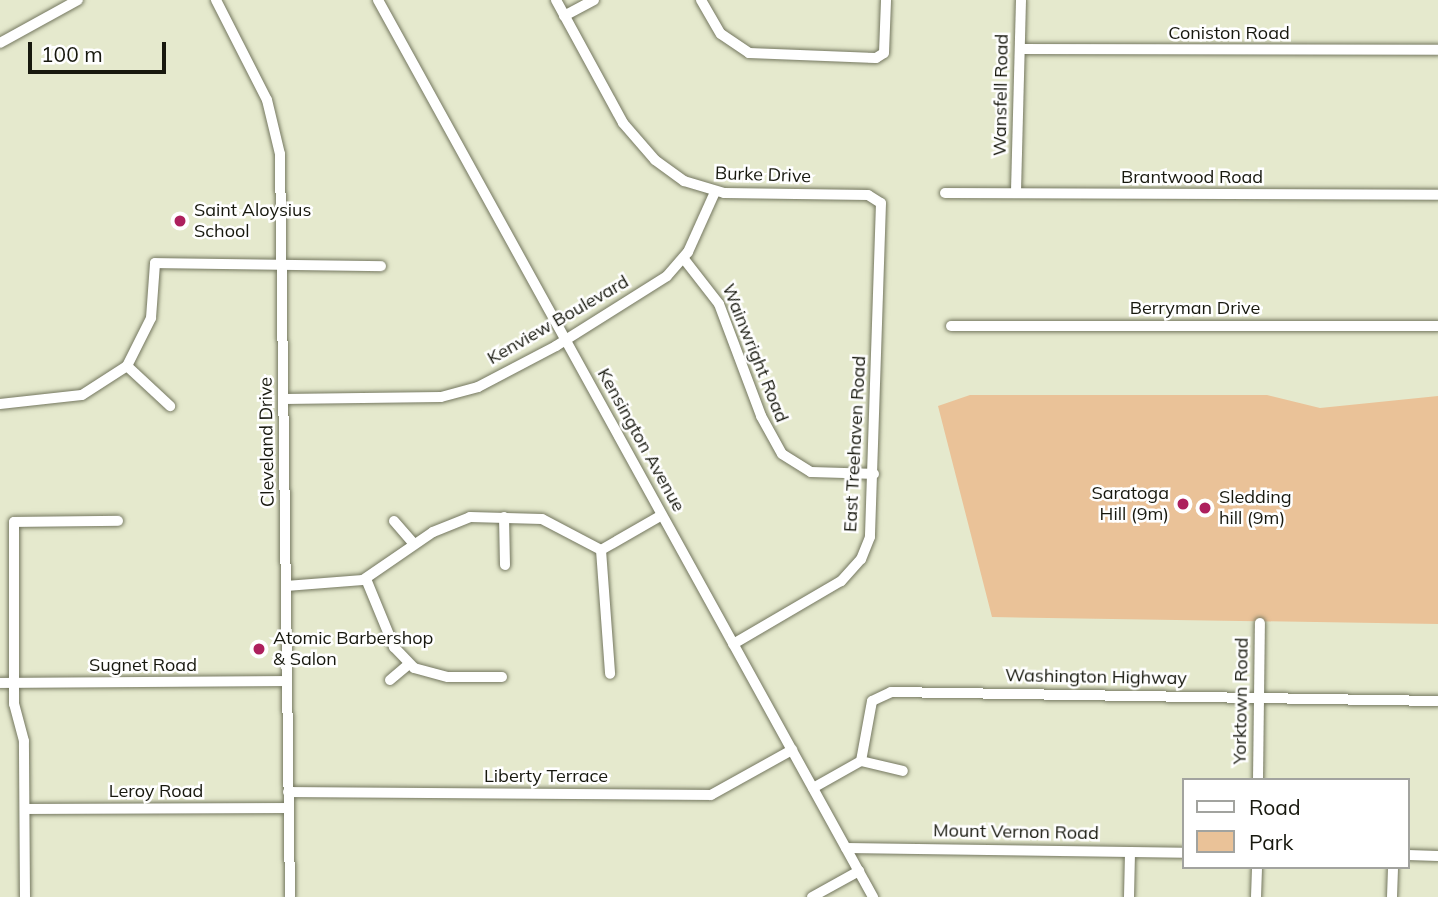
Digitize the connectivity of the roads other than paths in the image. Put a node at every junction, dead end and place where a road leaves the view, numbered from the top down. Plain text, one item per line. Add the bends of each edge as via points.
1 (77, 0) edge
2 (216, 0) edge
3 (378, 0) edge
4 (556, 0) edge
5 (594, 0) edge
6 (701, 0) edge
7 (886, 0) edge
8 (1021, 0) edge
9 (565, 16) junction
10 (0, 43) edge
11 (1020, 49) junction
12 (1438, 50) edge
13 (1016, 191) junction
14 (715, 192) junction
15 (945, 193) dead end
16 (1438, 195) edge
17 (684, 259) junction
18 (283, 266) junction
19 (381, 266) dead end
20 (878, 302) joint
21 (951, 326) dead end
22 (1438, 326) edge
23 (565, 338) junction
24 (127, 366) junction
25 (284, 399) junction
26 (0, 404) edge
27 (170, 406) dead end
28 (874, 474) junction
29 (662, 515) junction
30 (504, 517) junction
31 (394, 520) dead end
32 (118, 521) dead end
33 (414, 544) junction
34 (601, 550) junction
35 (505, 565) dead end
36 (366, 579) junction
37 (286, 586) junction
38 (1260, 623) dead end
39 (733, 644) junction
40 (409, 664) junction
41 (610, 674) dead end
42 (502, 677) dead end
43 (390, 680) dead end
44 (287, 681) junction
45 (0, 683) edge
46 (14, 683) junction
47 (1259, 697) junction
48 (1438, 701) edge
49 (792, 750) junction
50 (861, 761) junction
51 (903, 771) dead end
52 (1258, 778) edge
53 (813, 788) junction
54 (288, 792) junction
55 (288, 808) junction
56 (25, 809) junction
57 (846, 848) junction
58 (1130, 852) junction
59 (1182, 853) edge
60 (1410, 855) edge
61 (1438, 856) edge
62 (1257, 869) edge
63 (1393, 869) edge
64 (859, 871) junction
65 (25, 897) edge
66 (290, 897) edge
67 (813, 897) edge
68 (873, 897) edge
69 (1129, 897) edge
70 (1256, 897) edge
71 (1392, 897) edge

1 - 10 street
2 - 18 street, Cleveland Drive via 256,73 277,133
3 - 23 street, Kensington Avenue
4 - 9 street, Burke Drive
5 - 9 street
6 - 7 street via 721,34 749,53 881,56
8 - 11 street, Wansfell Road
9 - 14 street, Burke Drive via 643,148 684,181
11 - 12 street, Coniston Road
11 - 13 street, Wansfell Road
13 - 15 street, Brantwood Road
13 - 16 street, Brantwood Road
14 - 17 street, Kenview Boulevard
14 - 20 street, Burke Drive via 878,198
17 - 23 street, Kenview Boulevard via 657,283
17 - 28 street, Wainwright Road via 719,304 761,416 782,454 811,471
18 - 19 street
18 - 24 street via 155,263 151,318
18 - 25 street, Cleveland Drive
20 - 28 street, East Treehaven Road
21 - 22 street, Berryman Drive
23 - 25 street, Kenview Boulevard via 478,387 449,396
23 - 29 street, Kensington Avenue
24 - 26 street via 82,395
24 - 27 street
25 - 37 street, Cleveland Drive
28 - 39 street, East Treehaven Road via 872,525 856,565 841,581
29 - 34 street
29 - 39 street, Kensington Avenue
30 - 33 street via 461,519
30 - 34 street via 553,522
30 - 35 street
31 - 33 street
32 - 46 street via 14,522
33 - 36 street
34 - 41 street
36 - 37 street
36 - 40 street via 392,642
37 - 44 street, Cleveland Drive
38 - 47 street, Yorktown Road
39 - 49 street, Kensington Avenue
40 - 42 street via 435,676
40 - 43 street
44 - 46 street, Sugnet Road
44 - 54 street, Cleveland Drive
45 - 46 street, Sugnet Road
46 - 56 street via 24,741
47 - 48 street, Washington Highway
47 - 50 street, Washington Highway via 885,693 869,711
47 - 52 street, Yorktown Road
49 - 53 street, Kensington Avenue
49 - 54 street, Liberty Terrace via 711,795
50 - 51 street
50 - 53 street
53 - 57 street, Kensington Avenue
54 - 55 street, Cleveland Drive
55 - 56 street, Leroy Road
55 - 66 street, Cleveland Drive
56 - 65 street
57 - 58 street, Mount Vernon Road
57 - 64 street, Kensington Avenue
58 - 59 street, Mount Vernon Road
58 - 69 street
60 - 61 street
62 - 70 street
63 - 71 street
64 - 67 street
64 - 68 street, Kensington Avenue

